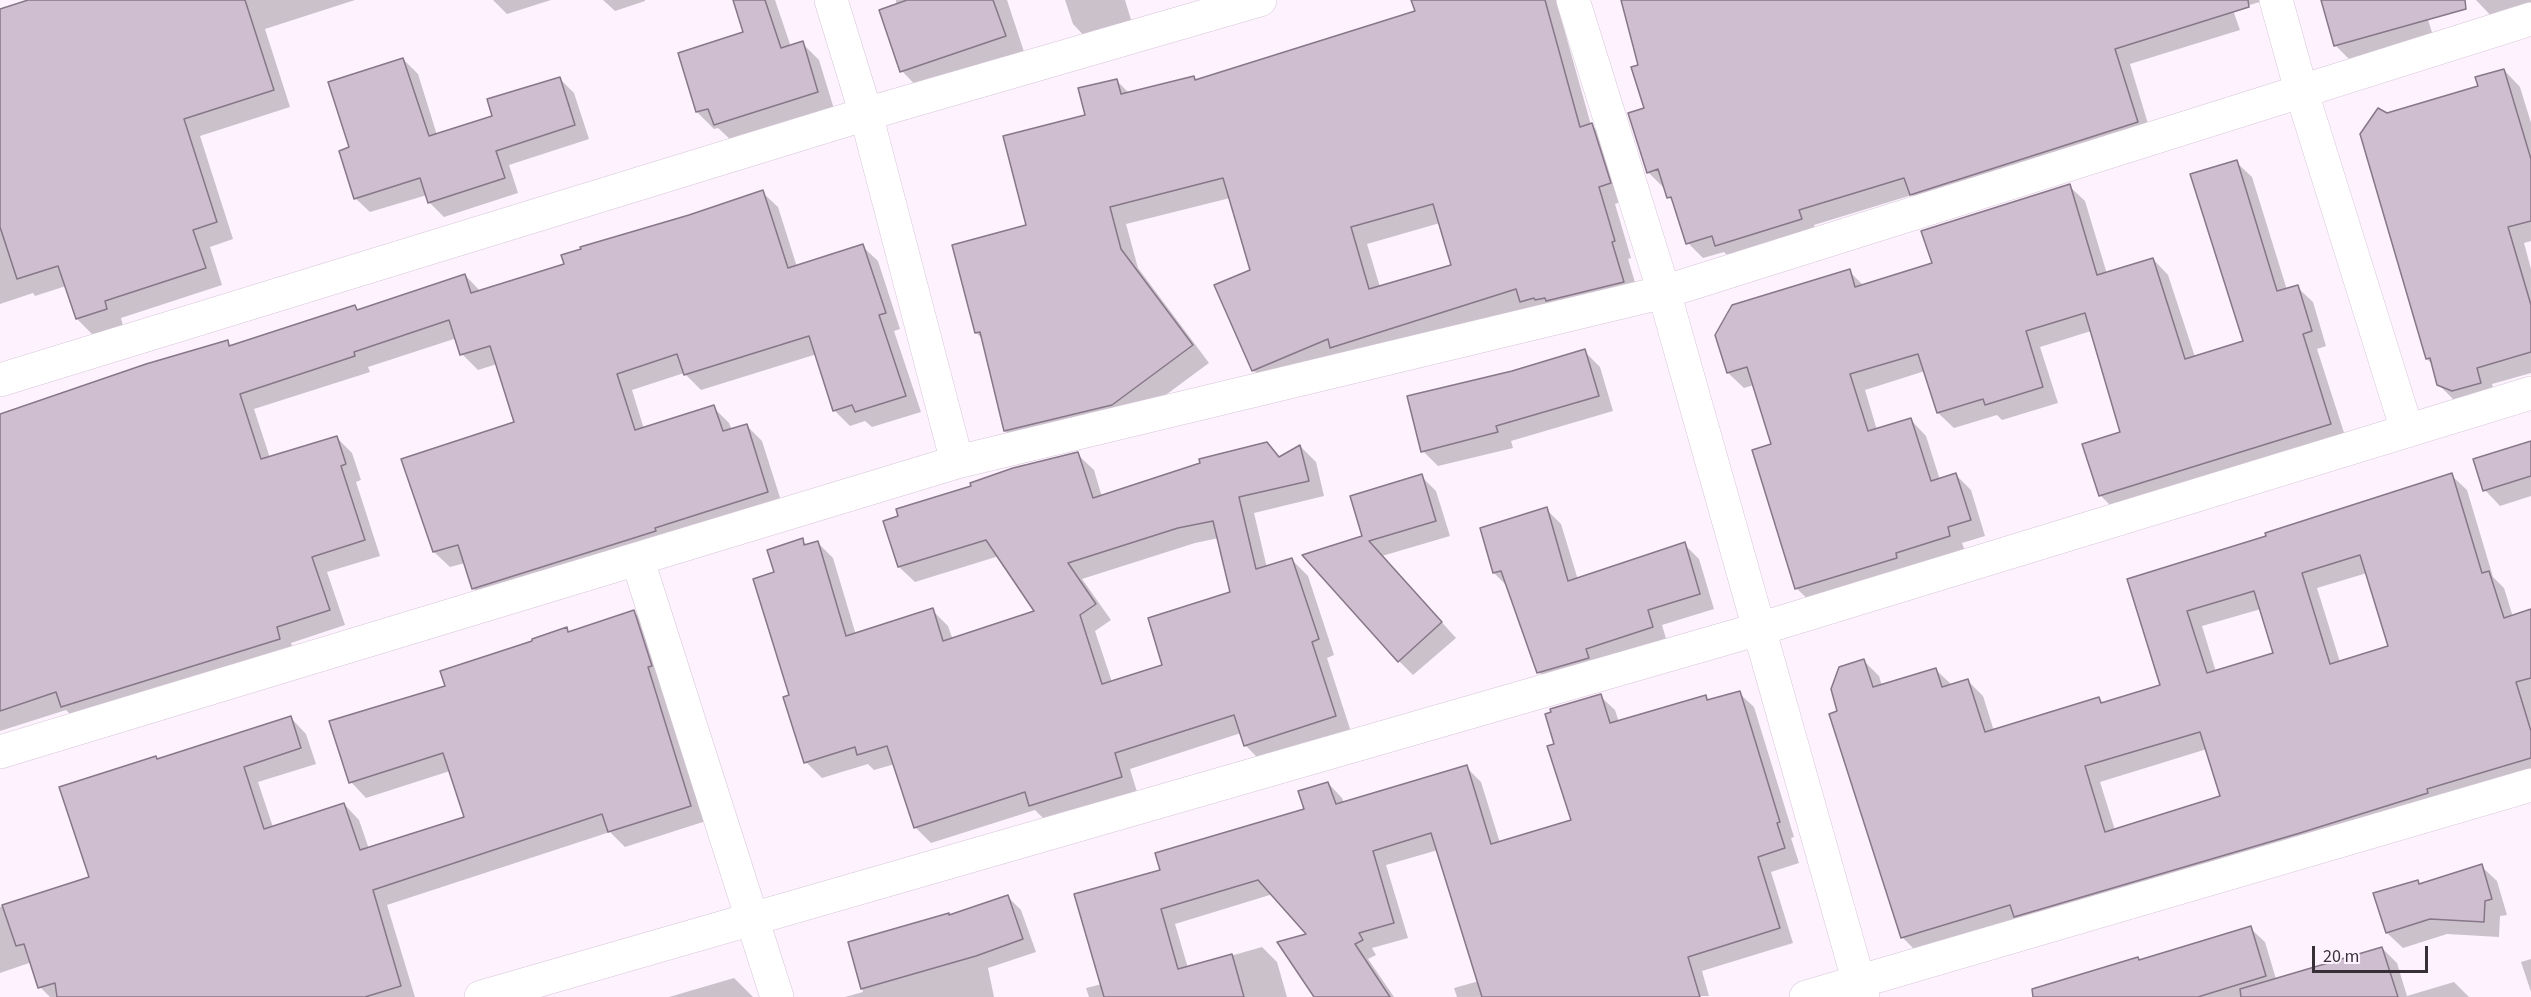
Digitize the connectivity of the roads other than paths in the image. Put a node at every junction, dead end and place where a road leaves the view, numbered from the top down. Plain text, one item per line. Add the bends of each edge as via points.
1 (831, 0) edge
2 (1260, 0) edge
3 (1573, 0) edge
4 (2276, 0) edge
5 (2531, 19) edge
6 (2301, 90) junction
7 (866, 114) junction
8 (1664, 291) junction
9 (0, 380) edge
10 (2531, 393) edge
11 (2407, 430) junction
12 (957, 462) junction
13 (638, 561) junction
14 (1759, 629) junction
15 (0, 752) edge
16 (2531, 785) edge
17 (752, 918) junction
18 (1861, 989) edge
19 (481, 997) edge
20 (777, 997) edge
21 (1806, 997) edge

1 - 7 street
2 - 7 street
3 - 8 street
4 - 6 street
5 - 6 street
6 - 8 street
6 - 11 street
7 - 9 street
7 - 12 street
8 - 12 street
8 - 14 street
10 - 11 street
11 - 14 street
12 - 13 street
13 - 15 street
13 - 17 street
14 - 17 street
14 - 18 street
16 - 18 street
17 - 19 street
17 - 20 street
18 - 21 street

